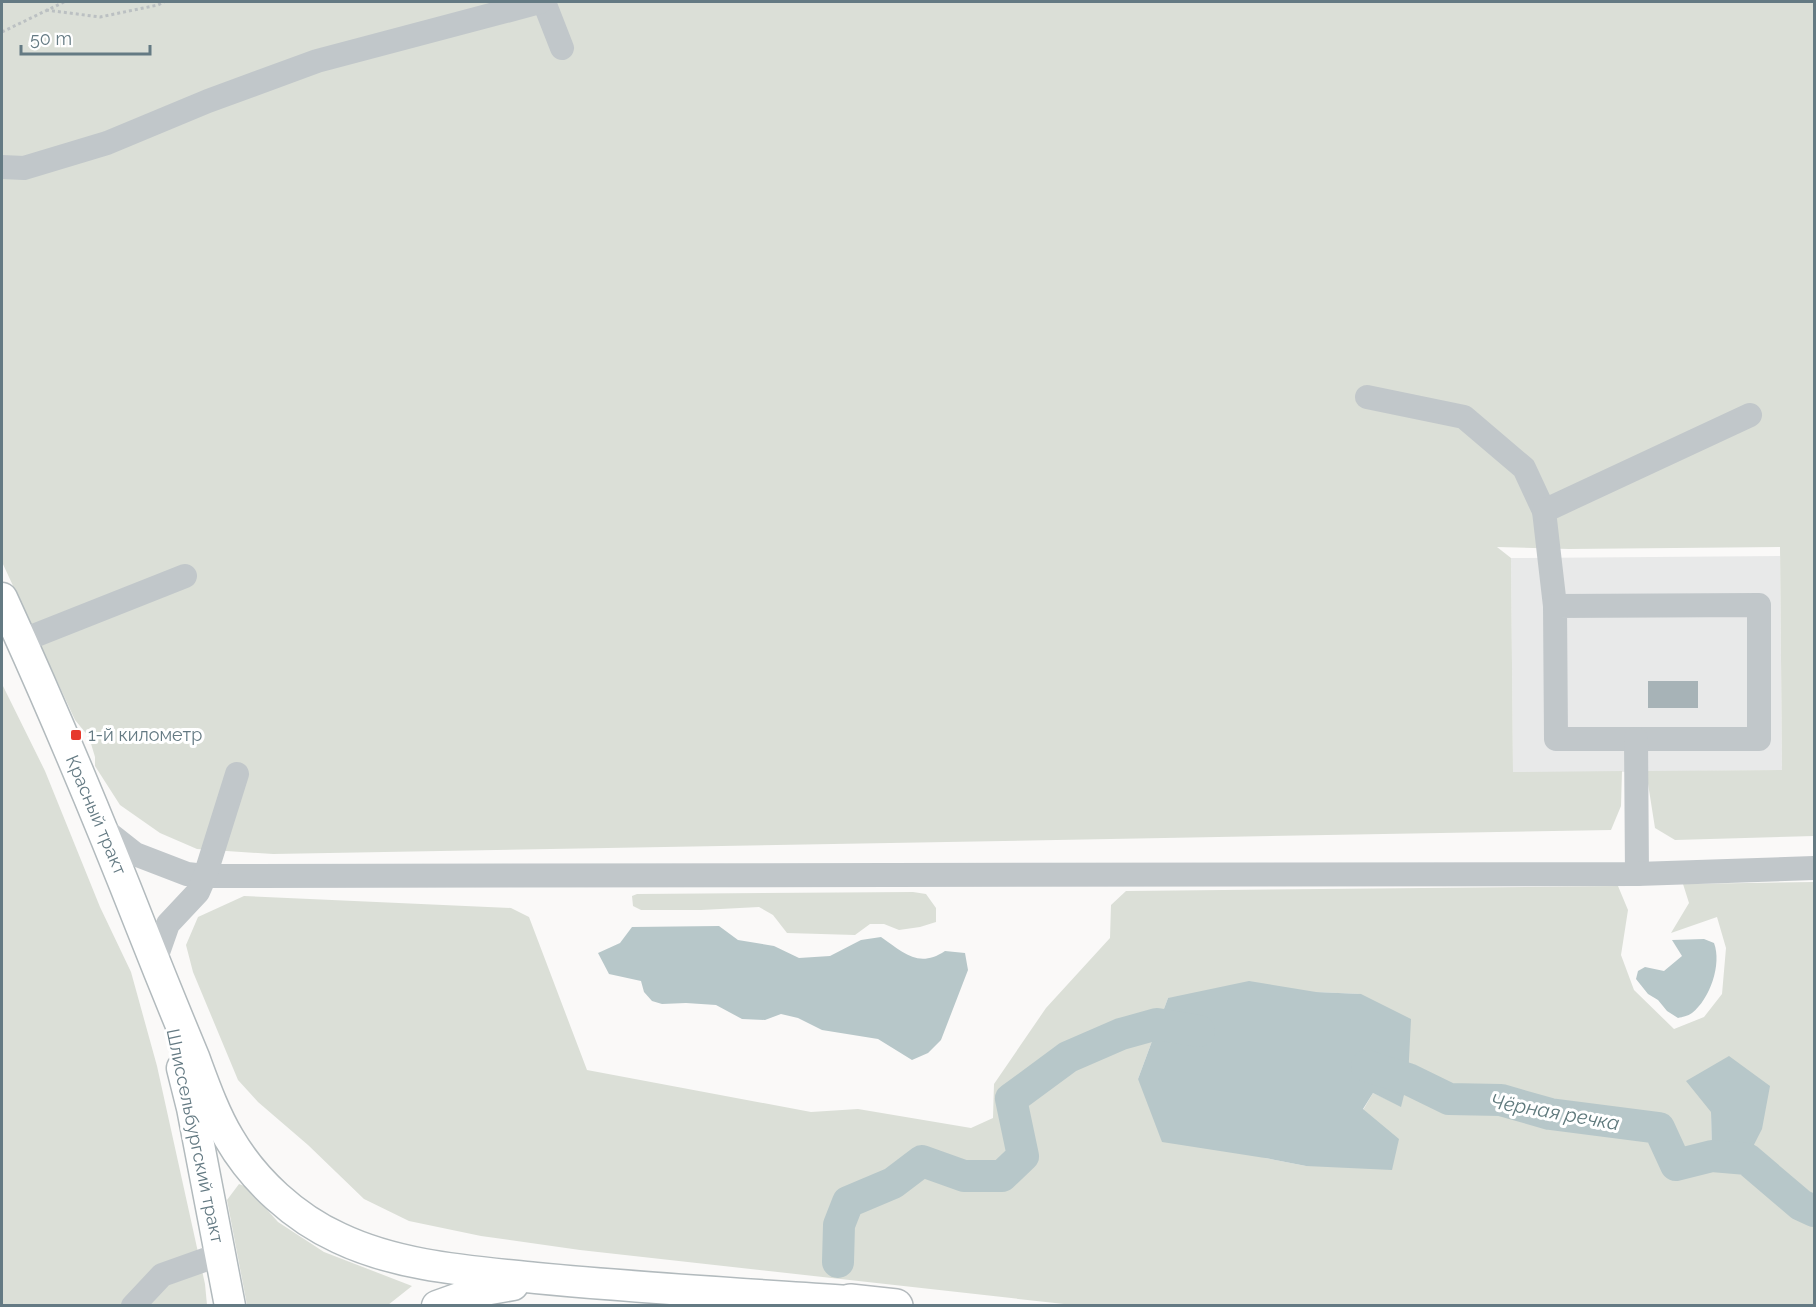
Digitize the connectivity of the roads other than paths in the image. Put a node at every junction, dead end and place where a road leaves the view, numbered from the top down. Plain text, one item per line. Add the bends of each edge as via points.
1 (540, 2) edge
2 (544, 2) edge
3 (562, 48) dead end
4 (2, 167) edge
5 (1367, 397) dead end
6 (1750, 415) dead end
7 (1544, 511) junction
8 (185, 576) dead end
9 (2, 598) edge
10 (1556, 606) junction
11 (21, 641) junction
12 (1636, 739) junction
13 (237, 774) dead end
14 (102, 828) junction
15 (1815, 868) edge
16 (1637, 874) junction
17 (206, 876) junction
18 (156, 964) junction
19 (221, 1254) junction
20 (600, 1284) junction
21 (863, 1303) edge
22 (133, 1305) edge
23 (230, 1305) edge
24 (437, 1305) edge
25 (896, 1305) edge

1 - 4 street via 317,61 107,143 24,168
2 - 3 street
5 - 7 street via 1464,417 1524,468
6 - 7 street
7 - 10 street
8 - 11 street
9 - 11 main road, Красный тракт
10 - 12 street via 1556,739
10 - 12 street via 1759,605 1759,739
11 - 14 main road, Красный тракт
12 - 16 street
13 - 17 street
14 - 17 street via 135,854 187,874
14 - 18 main road, Красный тракт
15 - 16 street
16 - 17 street
17 - 18 street via 198,892 168,924
18 - 19 main road, Шлиссельбургский тракт via 192,1108
18 - 20 main road via 229,1137 269,1189 315,1225 341,1239 413,1261 457,1270
19 - 22 street via 162,1275
19 - 23 main road, Шлиссельбургский тракт
20 - 21 main road
20 - 24 main road via 513,1285
21 - 25 highway

